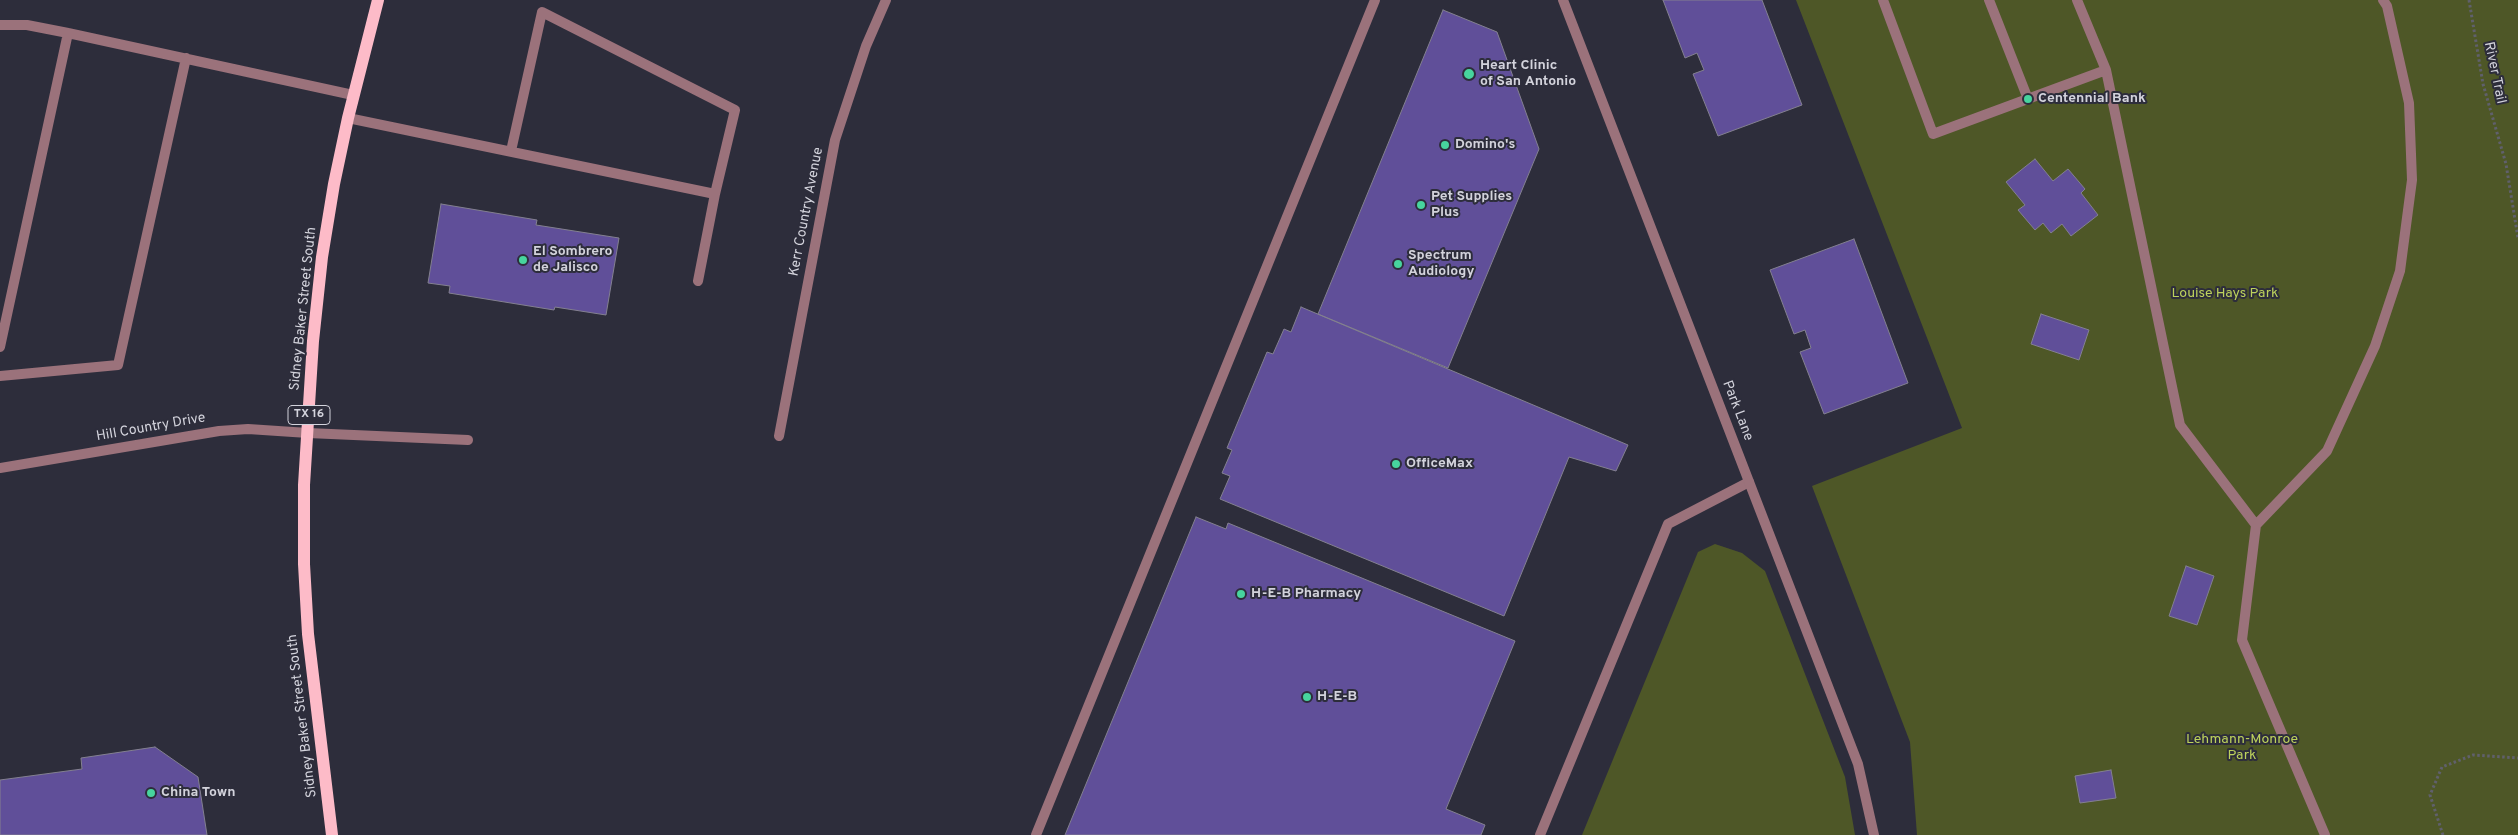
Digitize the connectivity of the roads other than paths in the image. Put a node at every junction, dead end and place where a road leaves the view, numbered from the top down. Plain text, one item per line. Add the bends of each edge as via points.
1 (378, 0) edge
2 (886, 0) edge
3 (1376, 0) edge
4 (1563, 0) edge
5 (1883, 0) edge
6 (1989, 0) edge
7 (2077, 0) edge
8 (2383, 0) edge
9 (0, 25) edge
10 (68, 33) junction
11 (186, 58) junction
12 (2106, 70) junction
13 (353, 95) junction
14 (2028, 99) junction
15 (348, 118) junction
16 (511, 151) junction
17 (715, 194) junction
18 (698, 281) dead end
19 (0, 347) edge
20 (0, 376) edge
21 (308, 433) junction
22 (779, 436) dead end
23 (468, 440) dead end
24 (0, 468) edge
25 (1749, 482) junction
26 (2256, 525) junction
27 (332, 835) edge
28 (1036, 835) edge
29 (1540, 835) edge
30 (1874, 835) edge
31 (2325, 835) edge

1 - 13 main road, Sidney Baker Street South / TX 16
2 - 22 street, Kerr Country Avenue via 866,46 835,140
3 - 28 street
4 - 25 street, Park Lane
5 - 14 street via 1933,134
6 - 14 street
7 - 12 street
8 - 26 street via 2409,103 2412,180 2400,271 2375,346 2327,451
9 - 10 street via 27,25
10 - 11 street
10 - 19 street
11 - 13 street
11 - 20 street via 118,365
12 - 14 street
12 - 26 street via 2180,425
13 - 15 main road, Sidney Baker Street South / TX 16
15 - 16 street
15 - 21 main road, Sidney Baker Street South / TX 16 via 322,257
16 - 17 street
16 - 17 street via 542,12 735,110
17 - 18 street
21 - 23 street, Hill Country Drive
21 - 24 street, Hill Country Drive via 248,429 218,431
21 - 27 main road, Sidney Baker Street South / TX 16 via 304,564 308,634
25 - 29 street via 1668,524
25 - 30 street, Park Lane via 1858,764
26 - 31 street via 2242,640

